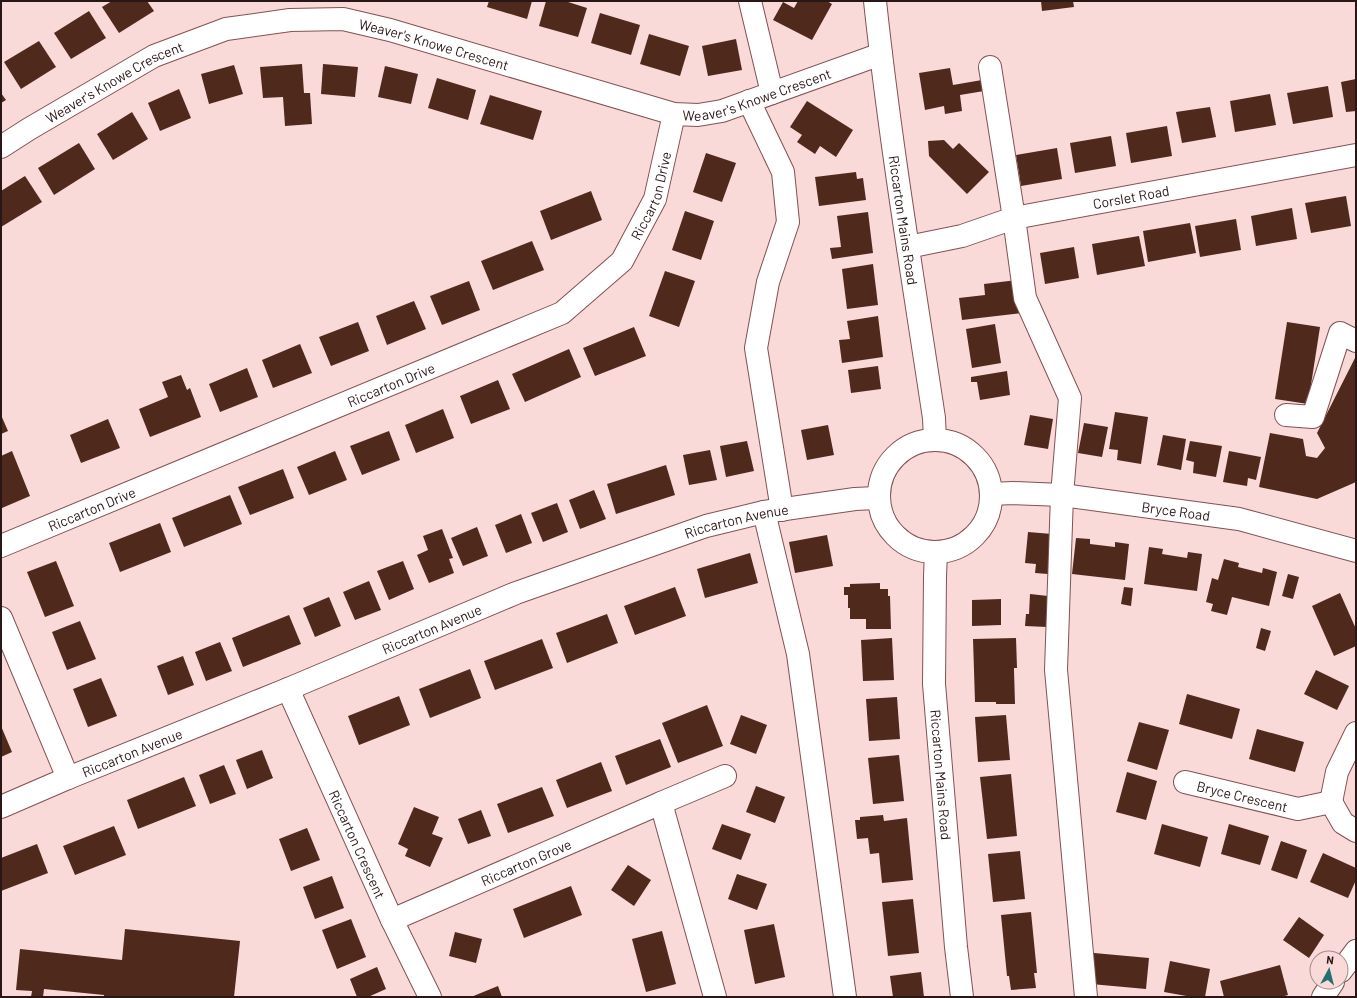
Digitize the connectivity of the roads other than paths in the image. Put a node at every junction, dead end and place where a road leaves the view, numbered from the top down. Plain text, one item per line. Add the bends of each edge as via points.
1 (750, 1) edge
2 (874, 1) edge
3 (881, 54) junction
4 (990, 67) dead end
5 (772, 93) junction
6 (749, 102) junction
7 (674, 114) junction
8 (1, 147) edge
9 (1356, 155) edge
10 (1014, 218) junction
11 (908, 247) junction
12 (1356, 341) edge
13 (1286, 415) dead end
14 (935, 440) junction
15 (991, 494) junction
16 (1062, 495) junction
17 (877, 498) junction
18 (773, 511) junction
19 (1, 546) edge
20 (1356, 551) edge
21 (936, 552) junction
22 (3, 627) edge
23 (288, 689) junction
24 (1356, 733) edge
25 (726, 776) dead end
26 (68, 778) junction
27 (1185, 782) dead end
28 (1331, 802) junction
29 (661, 803) junction
30 (1, 807) edge
31 (1356, 831) edge
32 (392, 920) junction
33 (1356, 951) edge
34 (1349, 960) edge
35 (430, 997) edge
36 (715, 997) edge
37 (845, 997) edge
38 (962, 997) edge
39 (1086, 997) edge

1 - 5 street
2 - 3 street, Riccarton Mains Road
3 - 5 street, Weaver's Knowe Crescent
3 - 11 street, Riccarton Mains Road
4 - 10 street
5 - 6 street, Weaver's Knowe Crescent
6 - 7 street, Weaver's Knowe Crescent via 722,111
6 - 18 street via 783,172 788,222 768,282 756,348
7 - 8 street, Weaver's Knowe Crescent via 390,30 343,19 290,20 226,29 154,56
7 - 19 street, Riccarton Drive via 655,199 622,261 562,312
9 - 10 street, Corslet Road
10 - 11 street, Corslet Road via 962,236
10 - 16 street via 1025,298 1070,398
11 - 14 street, Riccarton Mains Road via 934,418
12 - 13 street via 1340,332 1313,417
14 - 15 street via 952,443 968,450 980,462 988,478
14 - 17 street via 918,442 902,450 890,462 881,478
15 - 16 street, Bryce Road via 1013,492
15 - 21 street via 989,512 984,523 969,541 954,549
16 - 20 street, Bryce Road via 1239,520
16 - 39 street via 1056,670
17 - 18 street, Riccarton Avenue
17 - 21 street via 889,529 902,542 918,550
18 - 23 street, Riccarton Avenue via 706,526 516,593
18 - 37 street via 798,654
21 - 38 street, Riccarton Mains Road via 934,684
22 - 26 street
23 - 26 street, Riccarton Avenue
23 - 32 street, Riccarton Crescent
24 - 28 street via 1337,772
25 - 29 street, Riccarton Grove
26 - 30 street, Riccarton Avenue
27 - 28 street, Bryce Crescent via 1298,809
28 - 31 street via 1343,823
29 - 32 street, Riccarton Grove
29 - 36 street
32 - 35 street, Riccarton Crescent
33 - 34 street

